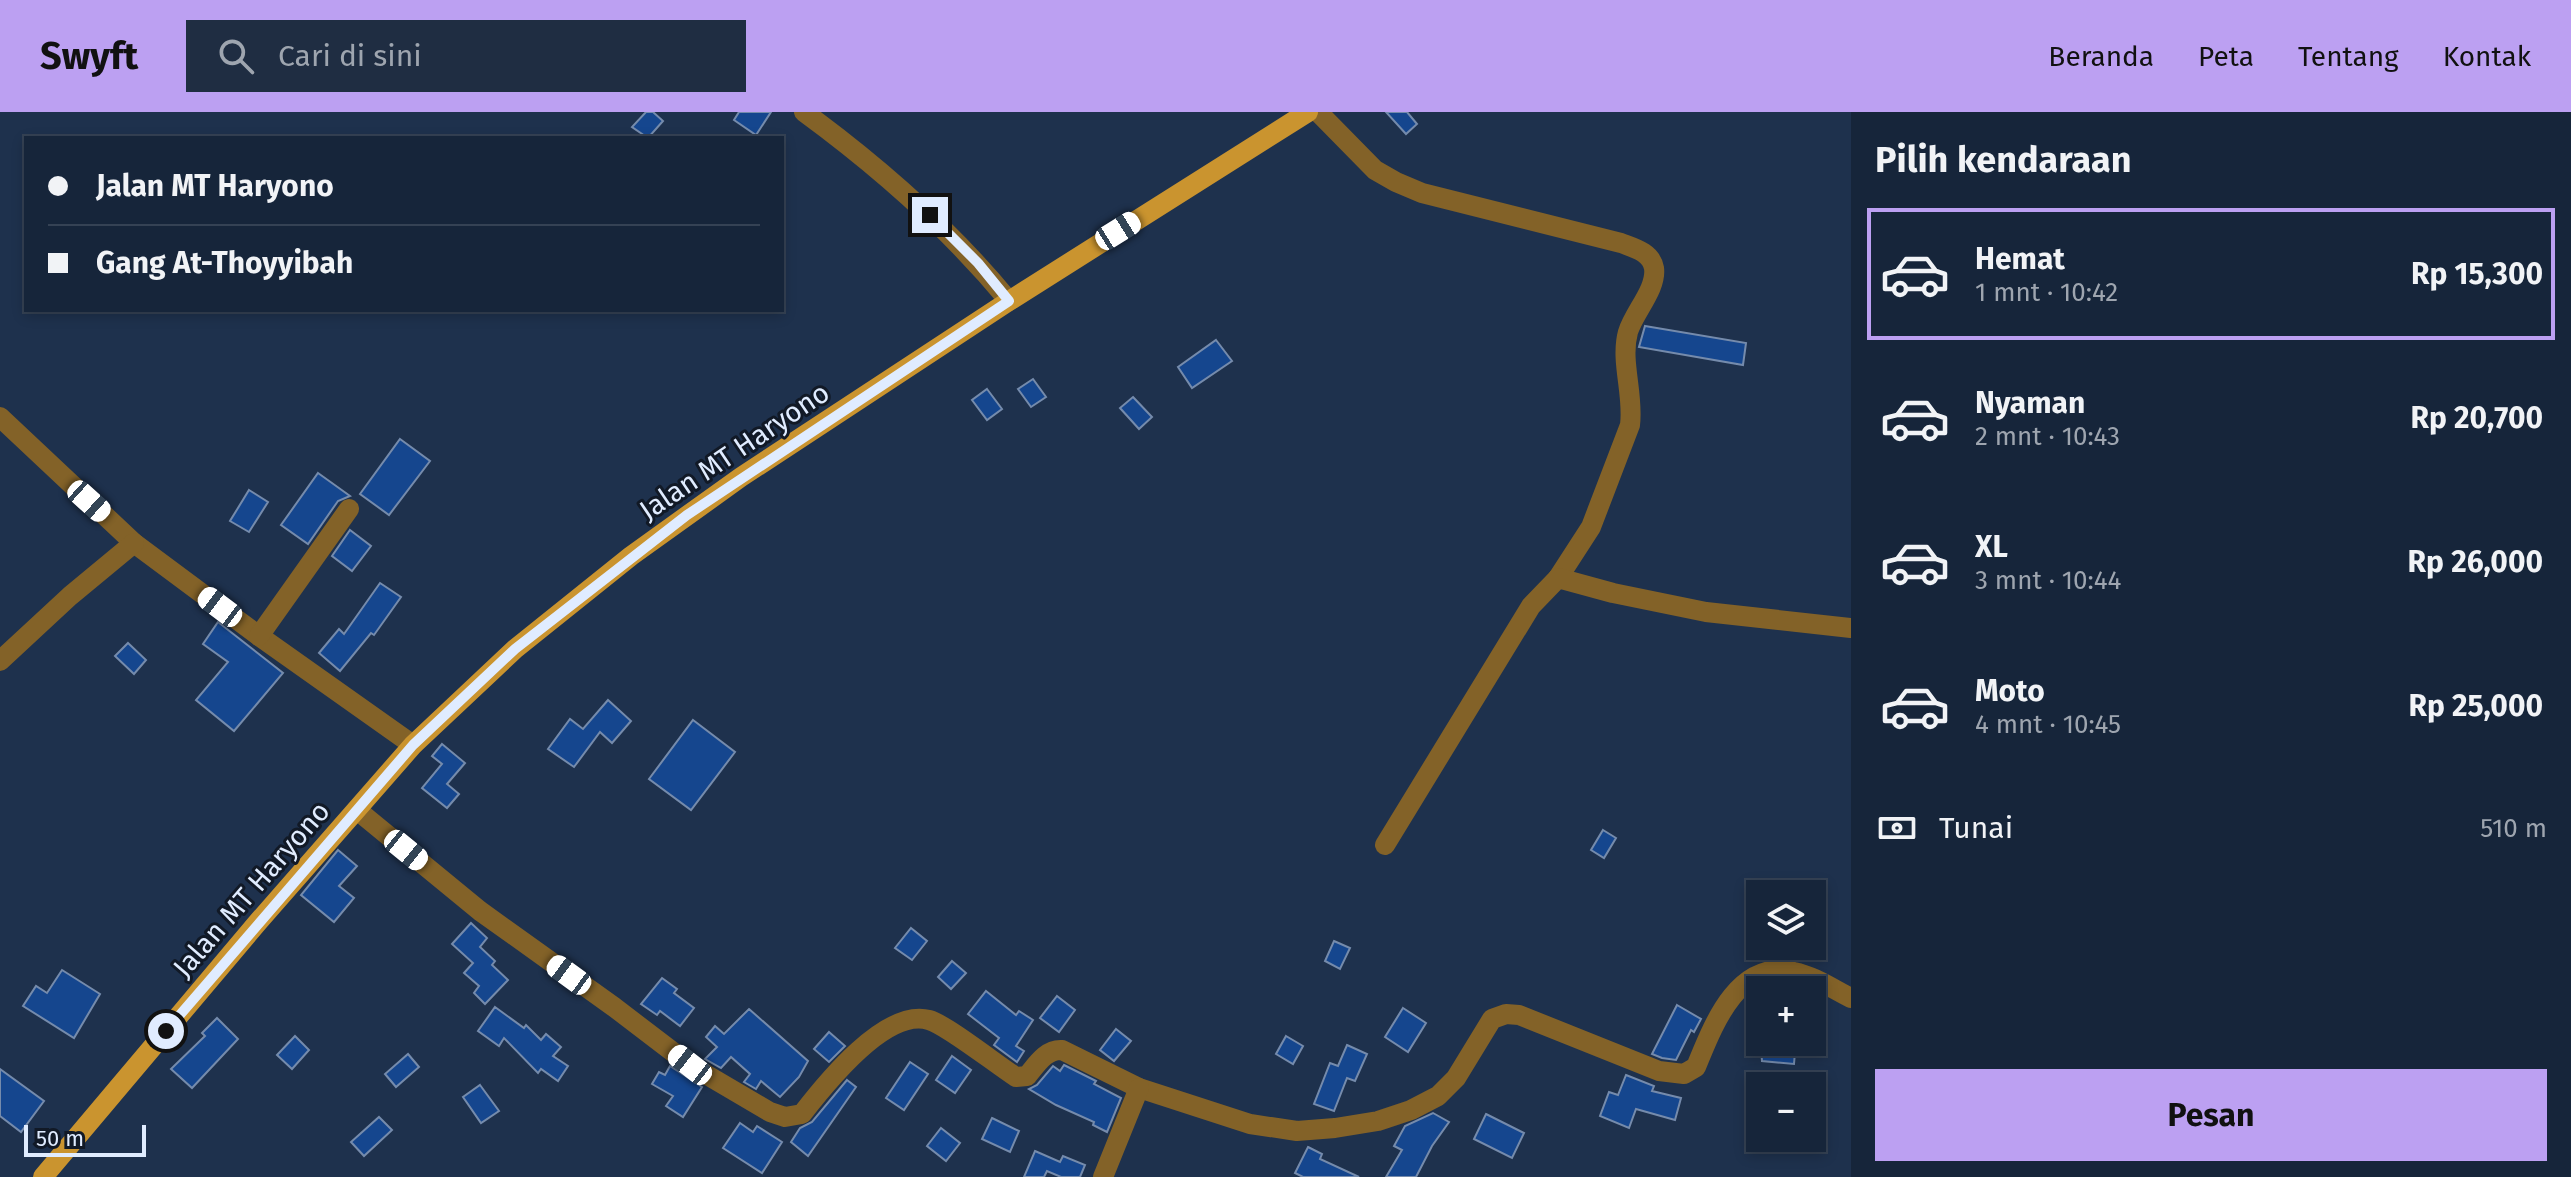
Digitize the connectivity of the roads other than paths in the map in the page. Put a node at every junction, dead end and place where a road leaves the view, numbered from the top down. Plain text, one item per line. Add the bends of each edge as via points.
1 (1308, 112) edge
2 (1318, 112) edge
3 (810, 114) edge
4 (1009, 301) junction
5 (0, 417) edge
6 (349, 509) dead end
7 (134, 543) junction
8 (1558, 578) junction
9 (1851, 628) edge
10 (259, 636) junction
11 (0, 661) edge
12 (413, 745) junction
13 (357, 810) junction
14 (1385, 845) dead end
15 (1851, 998) edge
16 (1139, 1088) junction
17 (43, 1177) edge
18 (1103, 1177) edge

1 - 4 main road, Jalan MT Haryono
2 - 8 street via 1375,170 1396,182 1621,243 1648,256 1654,265 1626,345 1630,425 1591,527
3 - 4 street via 948,231
4 - 12 main road, Jalan MT Haryono via 642,548 515,649
5 - 7 street
6 - 10 street
7 - 10 street
7 - 11 street
8 - 9 street via 1706,612
8 - 14 street via 1531,606
10 - 12 street
12 - 13 main road, Jalan MT Haryono
13 - 16 street via 480,911 690,1065 770,1112 785,1117 802,1114 847,1059 906,1019 932,1021 1016,1077 1027,1076 1053,1049
13 - 17 main road, Jalan MT Haryono
15 - 16 street via 1794,972 1770,971 1747,979 1708,1034 1696,1067 1684,1074 1646,1067 1519,1015 1498,1015 1438,1096 1378,1121 1335,1128 1297,1131 1250,1124
16 - 18 street

